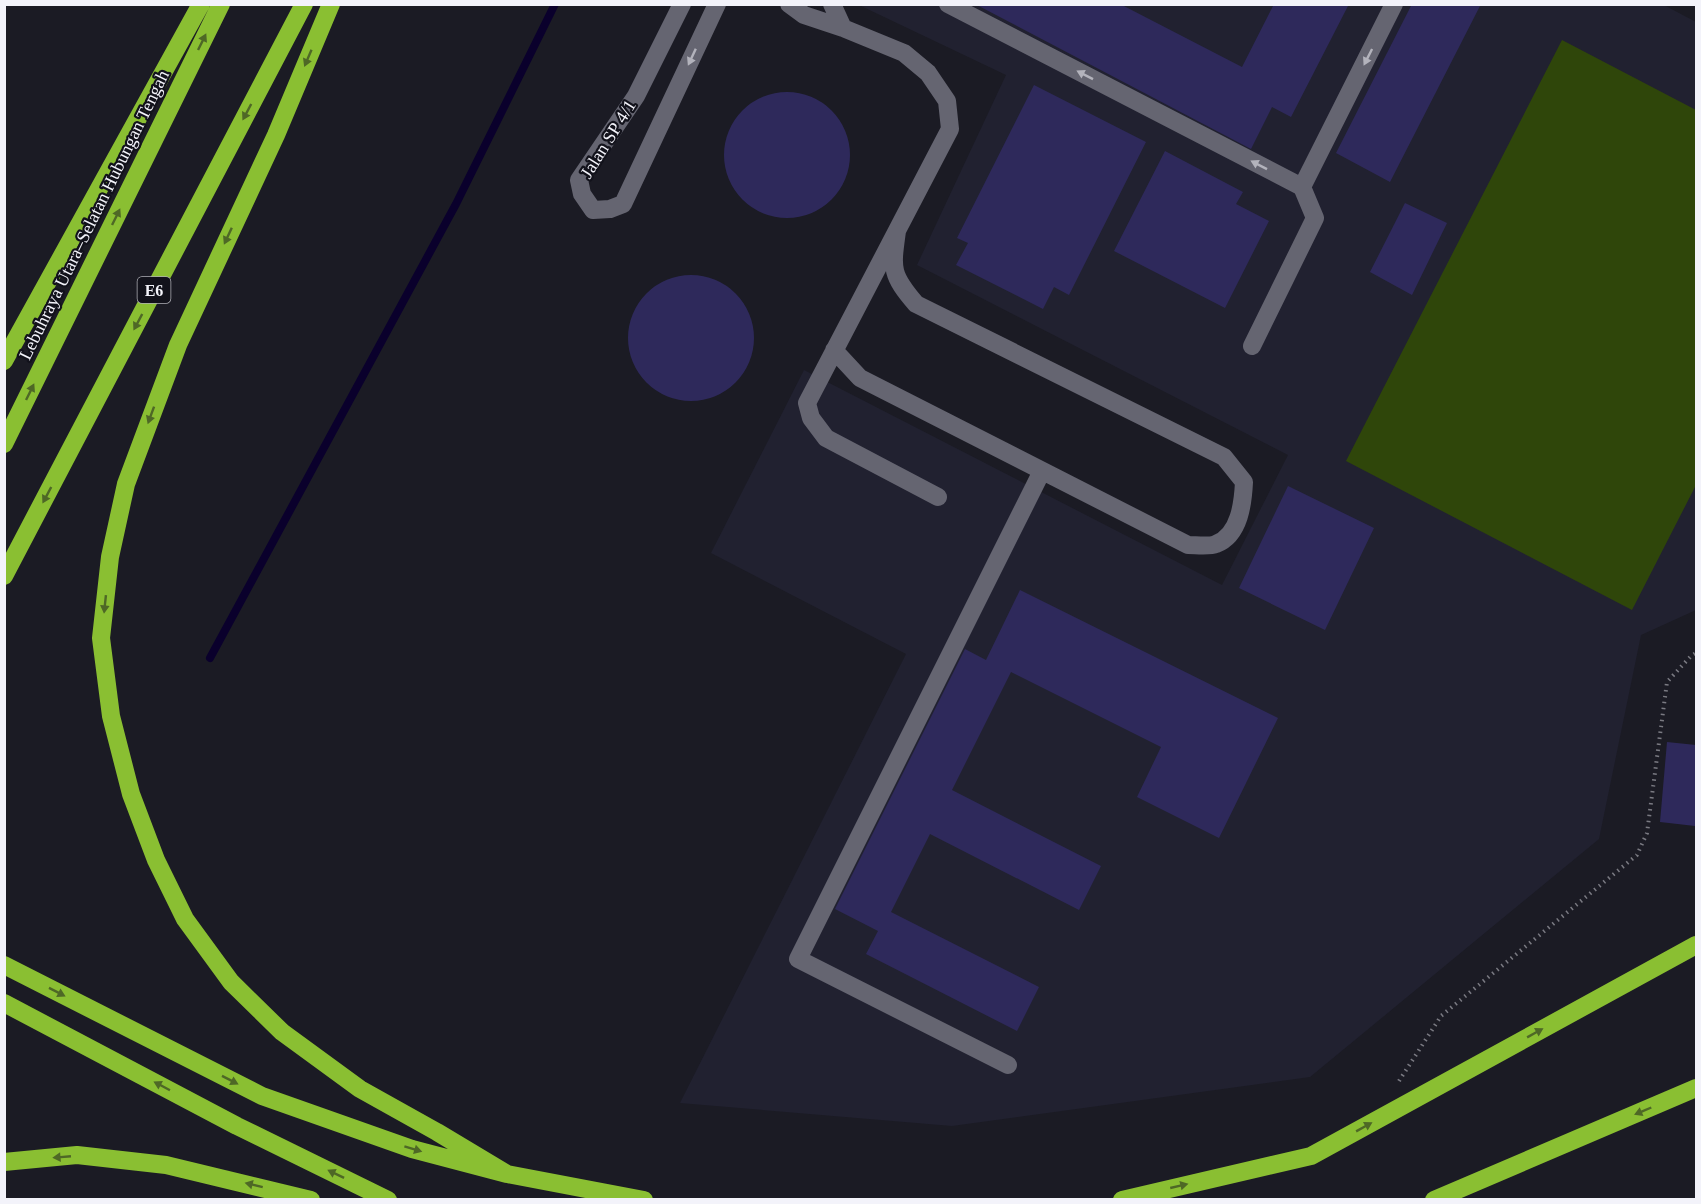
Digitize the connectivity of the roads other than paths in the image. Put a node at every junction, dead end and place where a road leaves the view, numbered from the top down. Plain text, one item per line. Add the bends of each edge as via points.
1 (201, 4) edge
2 (220, 4) edge
3 (304, 4) edge
4 (331, 4) edge
5 (682, 4) edge
6 (717, 4) edge
7 (789, 4) edge
8 (832, 4) edge
9 (948, 4) edge
10 (1394, 4) edge
11 (843, 28) junction
12 (1302, 187) junction
13 (897, 231) junction
14 (1252, 346) dead end
15 (834, 350) junction
16 (4, 361) edge
17 (4, 444) edge
18 (1042, 471) junction
19 (938, 497) dead end
20 (4, 576) edge
21 (1696, 945) edge
22 (4, 965) edge
23 (4, 1003) edge
24 (1008, 1065) dead end
25 (1696, 1088) edge
26 (4, 1162) edge
27 (507, 1174) junction
28 (311, 1200) edge
29 (388, 1200) edge
30 (644, 1200) edge
31 (1122, 1200) edge
32 (1434, 1200) edge

1 - 16 highway
17 -> 2 highway, Lebuhraya Utara–Selatan Hubungan Tengah
3 -> 20 highway, E6
4 -> 27 highway via 276,135 178,345 126,484 110,557 101,638 111,716 131,794 156,860 185,919 231,982 282,1032 360,1089
6 -> 5 street, Jalan SP 4/1 via 623,204 593,210 582,194 579,180 636,96
7 - 11 street via 804,15
8 - 11 street
12 -> 9 street
10 -> 12 street
11 - 13 street via 904,53 928,73 947,101 950,129
12 - 14 street via 1316,218
13 - 15 street
13 - 18 street via 892,265 902,287 916,304 1224,457 1244,482 1243,505 1232,532 1216,544 1188,545
15 - 18 street via 860,378
15 - 19 street via 807,403 811,418 826,438
18 - 24 street via 798,959
31 -> 21 highway via 1311,1156
22 -> 27 highway via 262,1096 412,1149
29 -> 23 highway via 237,1126
25 -> 32 highway
28 -> 26 highway via 166,1165 77,1155
27 - 30 highway

